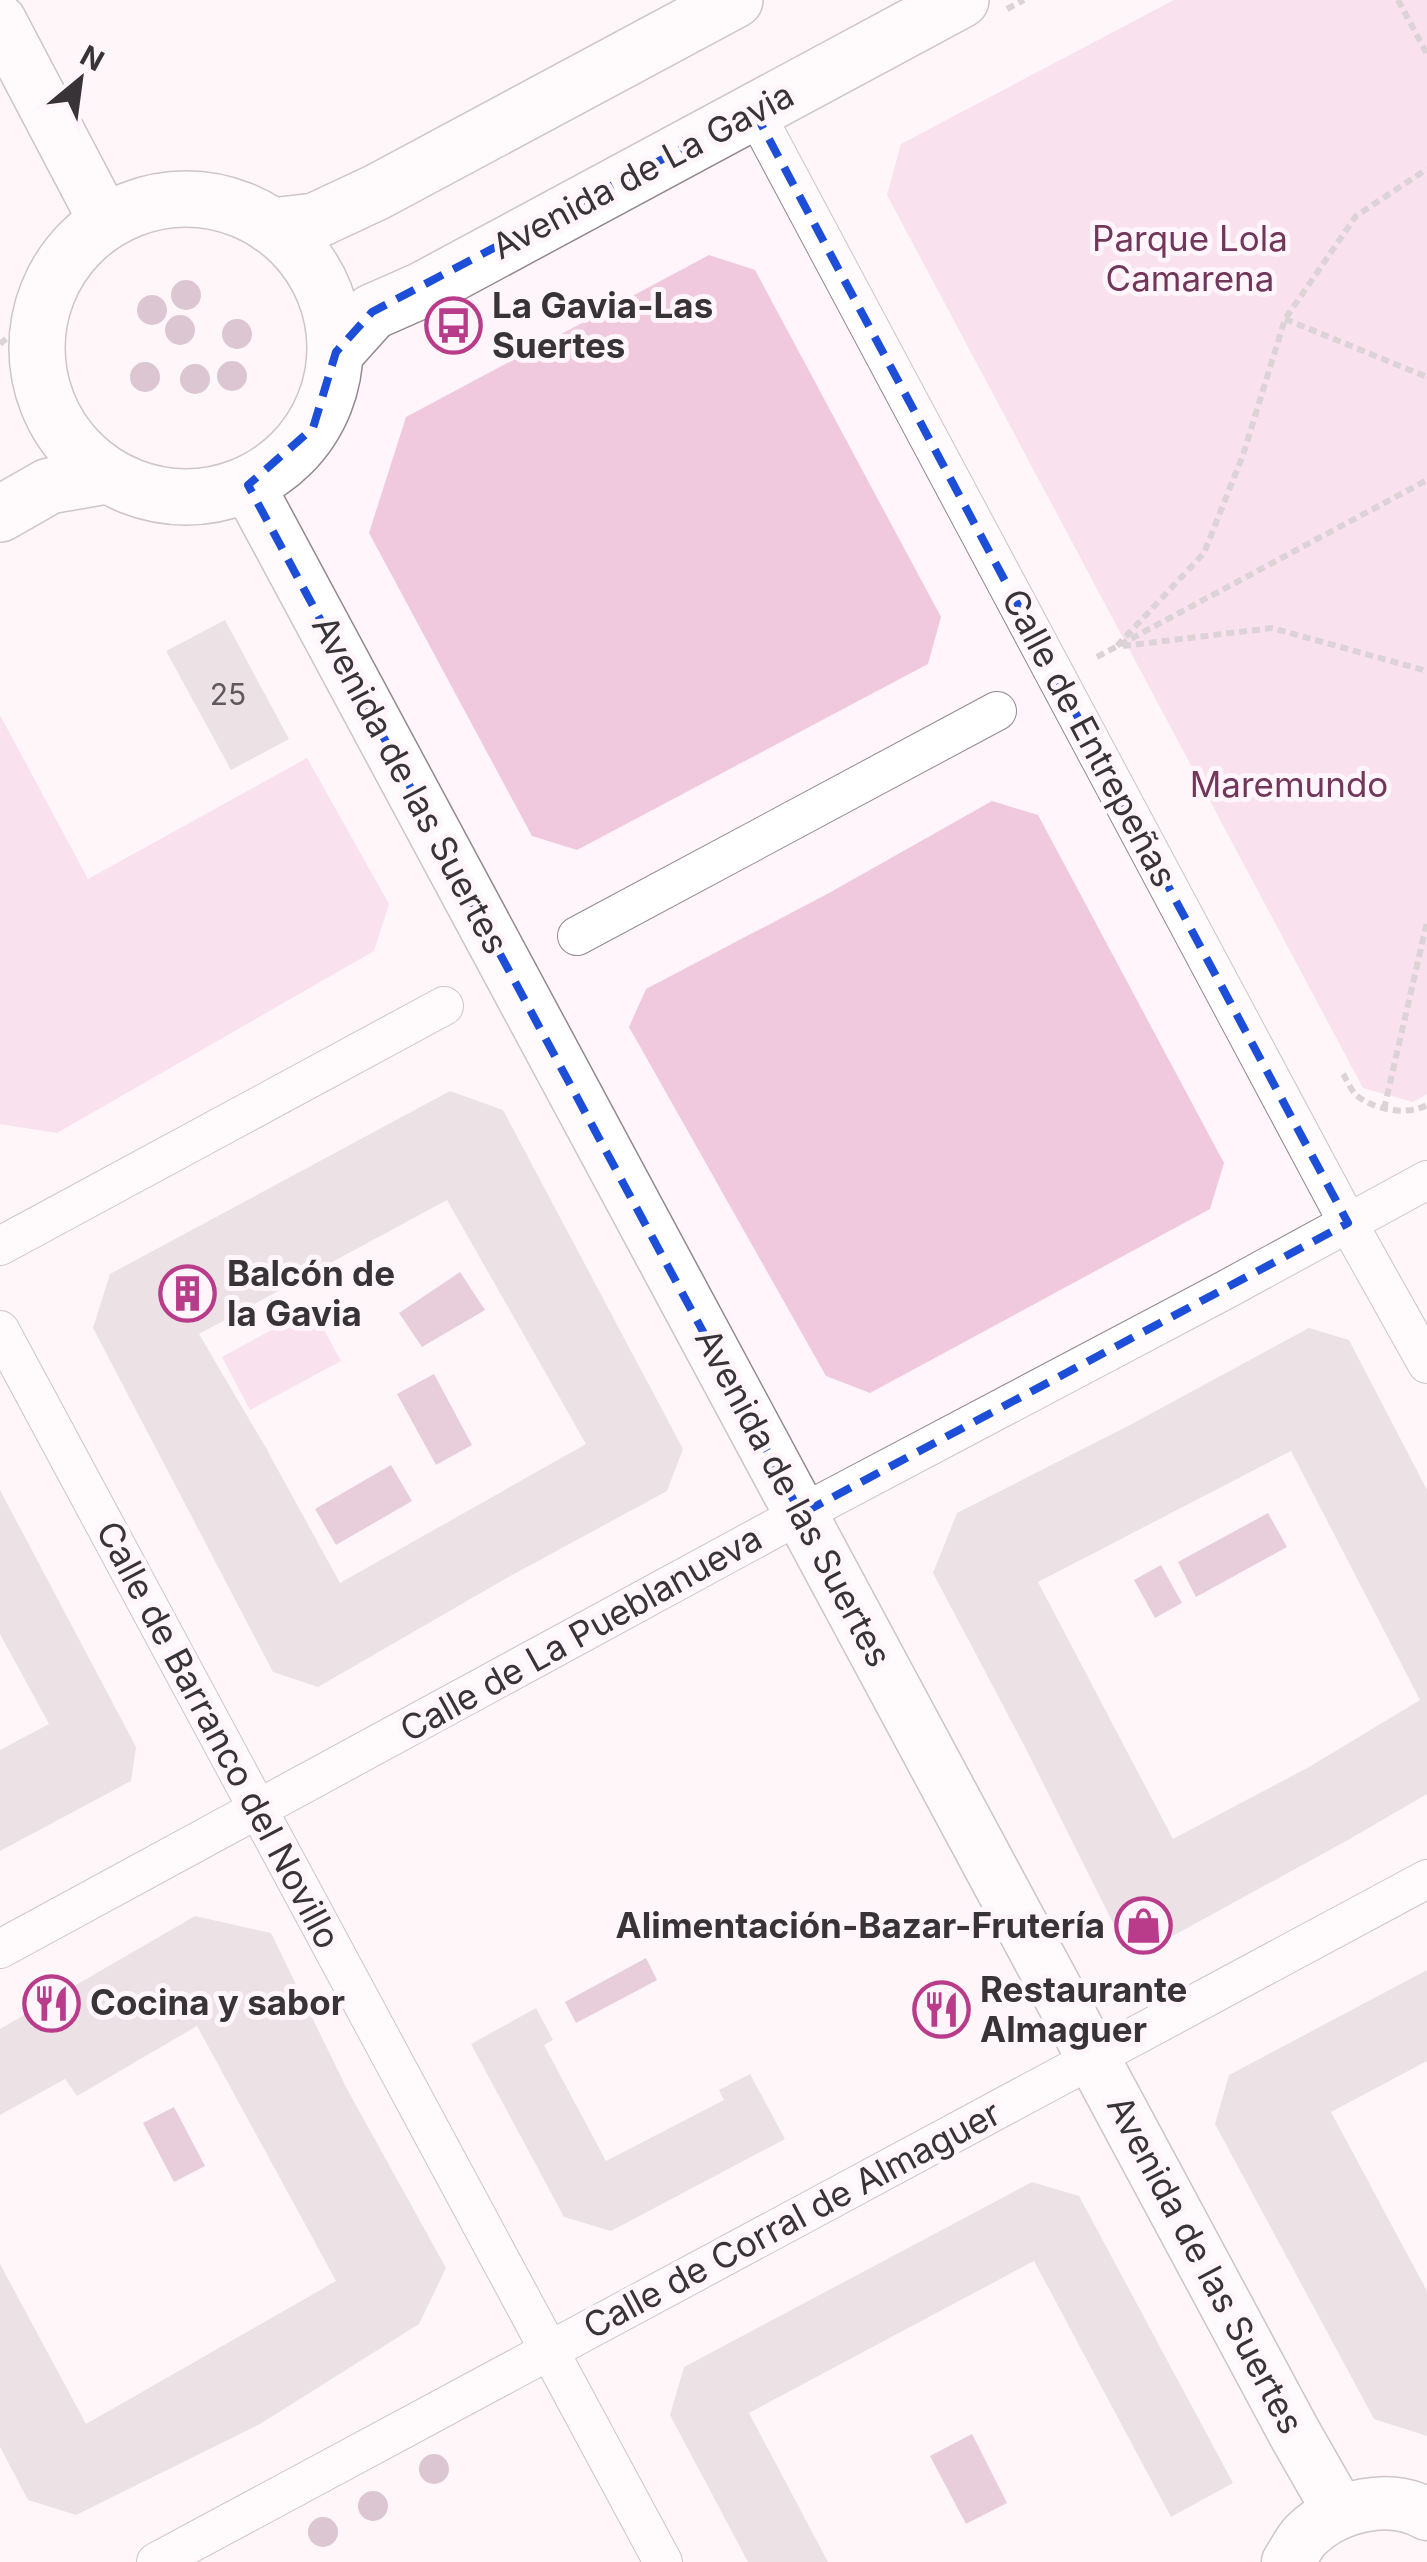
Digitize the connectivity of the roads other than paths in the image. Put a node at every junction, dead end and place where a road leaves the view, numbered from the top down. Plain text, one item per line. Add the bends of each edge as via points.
1 (961, 0) edge
2 (710, 5) edge
3 (0, 21) edge
4 (754, 111) junction
5 (105, 221) junction
6 (272, 226) junction
7 (336, 352) junction
8 (12, 364) edge
9 (108, 476) junction
10 (248, 485) junction
11 (0, 514) edge
12 (997, 711) dead end
13 (577, 936) dead end
14 (444, 1006) dead end
15 (1427, 1180) edge
16 (1348, 1223) junction
17 (0, 1246) edge
18 (0, 1330) edge
19 (1427, 1364) edge
20 (801, 1514) junction
21 (258, 1810) junction
22 (1427, 1879) edge
23 (0, 1948) edge
24 (1095, 2059) junction
25 (550, 2349) junction
26 (1339, 2512) junction
27 (1427, 2514) edge
28 (156, 2562) edge
29 (663, 2562) edge
30 (1288, 2562) edge

1 - 4 main road, Avenida de La Gavia
2 - 6 main road via 377,192 316,221
3 - 5 main road
4 - 7 main road, Avenida de La Gavia via 372,312
4 - 16 street, Calle de Entrepeñas
5 - 6 main road via 140,205 188,198 224,203
5 - 8 main road via 80,240 50,282 46,305
6 - 7 main road via 303,255 328,300
7 - 10 main road via 313,428 277,467
8 - 9 main road via 77,451
9 - 10 main road via 156,495 198,497
9 - 11 main road via 49,486
10 - 20 main road, Avenida de las Suertes
12 - 13 street
14 - 17 street
15 - 16 street, Calle de La Pueblanueva
16 - 19 street, Calle de Entrepeñas
16 - 20 street, Calle de La Pueblanueva
18 - 21 street, Calle de Barranco del Novillo
20 - 21 street, Calle de La Pueblanueva
20 - 24 main road, Avenida de las Suertes
21 - 23 street, Calle de La Pueblanueva
21 - 25 street, Calle de Barranco del Novillo
22 - 24 street, Calle de Corral de Almaguer
24 - 25 street, Calle de Corral de Almaguer
24 - 26 main road, Avenida de las Suertes
25 - 28 street, Calle de Corral de Almaguer
25 - 29 street, Calle de Barranco del Novillo
26 - 27 main road via 1377,2503
26 - 30 main road via 1304,2536

